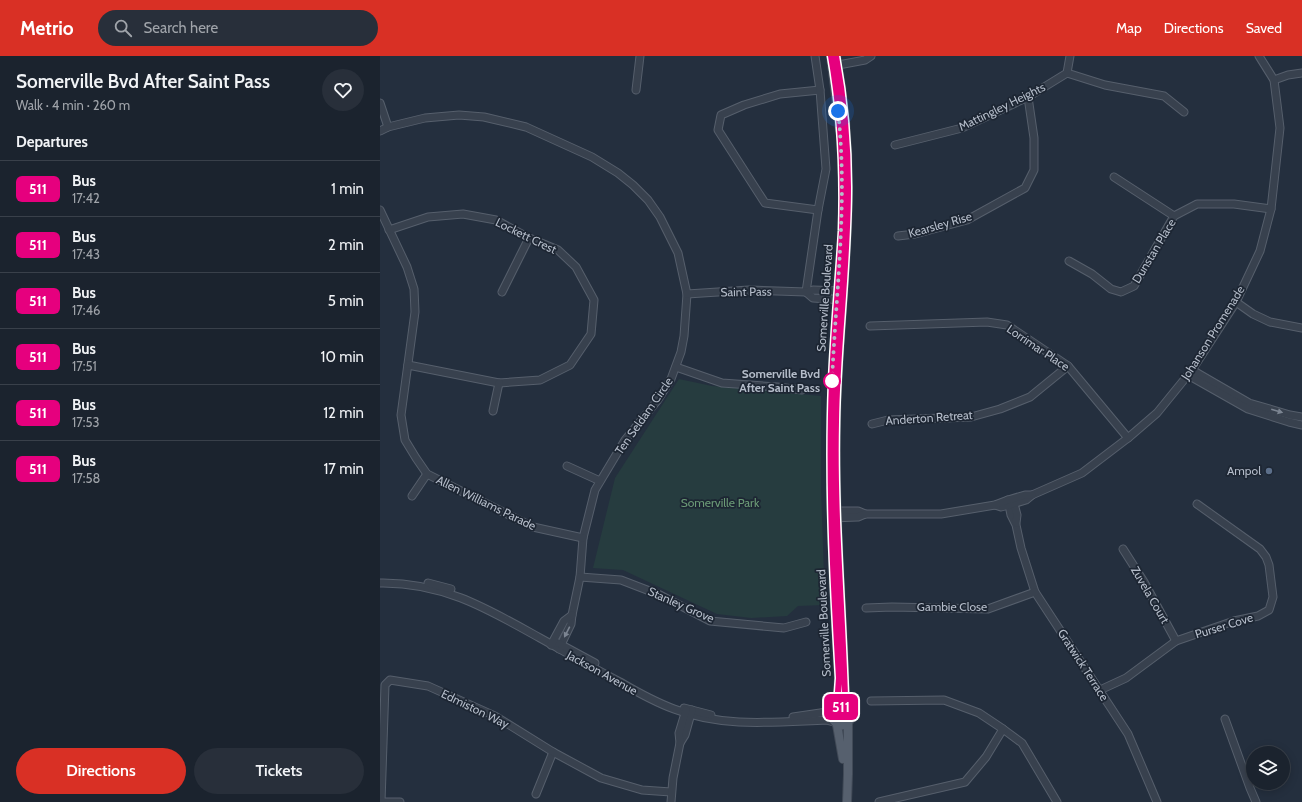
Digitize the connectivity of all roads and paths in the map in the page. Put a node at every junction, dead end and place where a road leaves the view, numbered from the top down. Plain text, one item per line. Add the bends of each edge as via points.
1 (640, 56) edge
2 (815, 56) edge
3 (871, 56) edge
4 (1070, 56) edge
5 (1259, 56) edge
6 (835, 59) edge
7 (1067, 73) junction
8 (1302, 73) edge
9 (1274, 80) junction
10 (636, 90) dead end
11 (820, 90) junction
12 (1028, 97) junction
13 (380, 103) edge
14 (1184, 112) dead end
15 (388, 127) junction
16 (380, 131) edge
17 (894, 146) dead end
18 (1114, 177) dead end
19 (1271, 209) junction
20 (380, 210) edge
21 (818, 210) junction
22 (1174, 216) junction
23 (389, 230) junction
24 (898, 236) dead end
25 (529, 238) junction
26 (1069, 261) dead end
27 (841, 291) junction
28 (502, 292) dead end
29 (806, 292) junction
30 (687, 294) junction
31 (840, 300) junction
32 (1236, 302) junction
33 (870, 326) dead end
34 (1302, 328) edge
35 (408, 365) junction
36 (1068, 366) junction
37 (676, 367) junction
38 (1190, 373) junction
39 (499, 383) junction
40 (802, 390) dead end
41 (492, 411) dead end
42 (1302, 417) edge
43 (872, 424) dead end
44 (1302, 425) edge
45 (1128, 438) junction
46 (567, 466) dead end
47 (427, 474) junction
48 (600, 481) junction
49 (412, 496) dead end
50 (1011, 502) junction
51 (1197, 504) dead end
52 (834, 514) junction
53 (583, 538) junction
54 (1122, 549) dead end
55 (580, 577) junction
56 (380, 579) edge
57 (380, 583) edge
58 (1035, 592) junction
59 (866, 608) dead end
60 (572, 615) junction
61 (806, 622) dead end
62 (1176, 641) junction
63 (553, 643) junction
64 (560, 647) junction
65 (1100, 690) junction
66 (871, 701) dead end
67 (848, 710) junction
68 (689, 711) junction
69 (834, 711) junction
70 (1225, 719) dead end
71 (836, 723) junction
72 (848, 723) junction
73 (1003, 729) junction
74 (553, 752) junction
75 (671, 792) junction
76 (536, 794) dead end
77 (381, 802) edge
78 (400, 802) edge
79 (671, 802) edge
80 (842, 802) edge
81 (847, 802) edge
82 (879, 802) edge
83 (1056, 802) edge
84 (1157, 802) edge
85 (1256, 802) edge

1 - 10 street
2 - 11 street
3 - 6 street via 865,60
4 - 7 street
5 - 9 street, Johanson Promenade
6 - 27 main road, Somerville Boulevard via 842,149
7 - 12 street, Mattingley Heights
7 - 14 street via 1105,85 1164,96
8 - 9 street
9 - 19 street, Johanson Promenade via 1280,128
11 - 21 street via 826,169
11 - 21 street via 780,94 744,105 721,115 718,130 764,203
12 - 17 street, Mattingley Heights via 962,128
12 - 24 street, Kearsley Rise via 1034,138 1034,170 1025,188 967,220
13 - 15 street
15 - 16 street, Ten Seldam Circle
15 - 30 street, Ten Seldam Circle via 425,118 484,117 526,126 598,161 633,185 660,217 678,253
18 - 22 street
19 - 22 street, Dunstan Place via 1234,204 1197,204
19 - 32 street, Johanson Promenade via 1260,251
20 - 23 street, Allen Williams Parade
21 - 29 street
22 - 26 street, Dunstan Place via 1134,286 1121,292 1111,289
23 - 25 street, Lockett Crest via 428,217 462,214 496,220
23 - 35 street, Allen Williams Parade via 407,267 414,289 415,312
25 - 28 street
25 - 39 street, Lockett Crest via 558,250 576,266 594,300 591,334 570,364 540,380
27 - 29 street, Saint Pass
27 - 31 main road, Somerville Boulevard
29 - 30 street, Saint Pass via 749,290
29 - 31 street, Saint Pass via 813,298
30 - 37 street, Ten Seldam Circle via 684,336
31 - 52 main road, Somerville Boulevard via 832,380
32 - 34 street via 1252,314 1270,322
32 - 38 street, Johanson Promenade
33 - 36 street, Lorrimar Place via 987,322 1007,325
35 - 39 street, Lockett Crest
35 - 47 street, Allen Williams Parade via 401,415 405,440
36 - 43 street, Anderton Retreat via 1030,397 1000,410 971,417 888,420
36 - 45 street, Lorrimar Place
37 - 40 street via 722,383
37 - 48 street, Ten Seldam Circle via 657,401 625,440
38 -> 42 street via 1249,403
38 - 44 street via 1248,409
38 - 45 street, Johanson Promenade via 1157,413
39 - 41 street
45 - 50 street, Johanson Promenade via 1082,473 1026,500
46 - 48 street
47 - 49 street
47 - 53 street, Allen Williams Parade via 533,527
48 - 53 street, Ten Seldam Circle via 595,490
50 - 52 street via 1001,507 995,505 941,514 864,514 858,510
50 - 58 street, Gratwick Terrace via 1017,515 1016,525 1021,548
51 - 62 street, Purser Cove via 1260,549 1269,565 1273,597 1269,610 1258,616 1234,621
52 - 67 main road, Somerville Boulevard
52 - 69 main road, Somerville Boulevard via 839,678
53 - 55 street, Ten Seldam Circle
54 - 62 street, Zuvela Court via 1144,582
55 - 60 street, Ten Seldam Circle
55 - 61 street, Stanley Grove via 621,580 660,595 710,621 784,628
56 - 63 street, Jackson Avenue via 418,581 464,593
57 - 63 street, Jackson Avenue via 422,586 450,593
58 - 59 street, Gambie Close via 988,609
58 - 65 street, Gratwick Terrace
60 - 63 street, Ten Seldam Circle via 564,621
60 -> 64 street, Ten Seldam Circle via 571,624
62 - 65 street, Purser Cove via 1126,678
63 - 64 street, Jackson Avenue
64 - 68 street, Jackson Avenue via 645,696 673,709
65 - 84 street, Gratwick Terrace via 1128,734
66 - 73 street via 944,700 979,713
67 - 69 main road via 840,707
67 - 72 main road, Somerville Boulevard
68 - 69 street, Jackson Avenue via 736,718 794,717
68 - 71 street, Jackson Avenue via 714,720 736,722 826,720
68 - 75 street via 685,735 680,743 675,763
69 - 71 main road, Somerville Boulevard via 832,717
70 - 85 street
71 - 72 main road via 842,726
71 - 80 main road, Somerville Boulevard via 843,755
72 - 81 main road, Somerville Boulevard
73 - 82 street via 986,757 965,782
73 - 83 street via 1022,743
74 - 75 street, Edmiston Way via 601,778 642,790
74 - 76 street
74 - 77 street, Edmiston Way via 495,716 428,686 390,680 385,684
75 - 79 street
77 - 78 street

